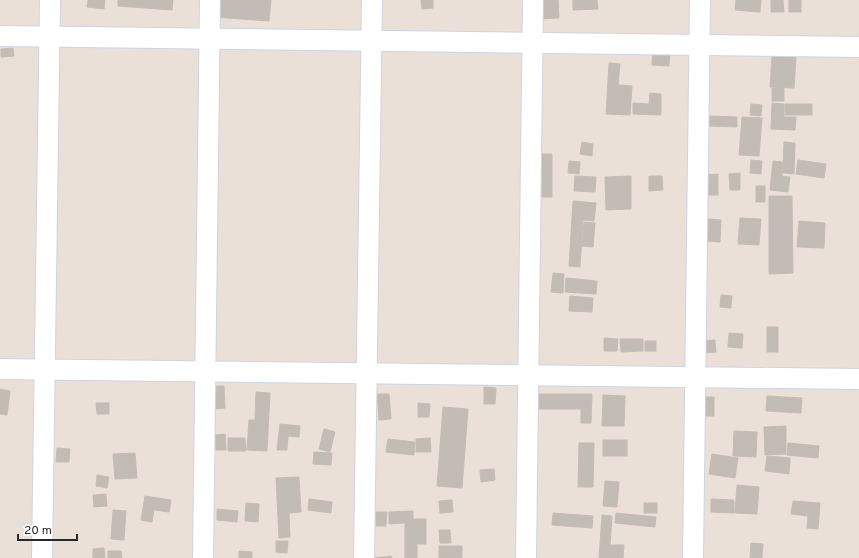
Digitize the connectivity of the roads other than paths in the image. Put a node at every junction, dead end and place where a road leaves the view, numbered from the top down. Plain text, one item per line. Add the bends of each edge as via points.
1 (50, 0) edge
2 (210, 0) edge
3 (372, 0) edge
4 (533, 0) edge
5 (700, 0) edge
6 (0, 36) edge
7 (49, 36) junction
8 (210, 38) junction
9 (371, 41) junction
10 (532, 43) junction
11 (700, 45) junction
12 (859, 46) edge
13 (0, 369) edge
14 (45, 369) junction
15 (206, 371) junction
16 (367, 373) junction
17 (528, 376) junction
18 (696, 378) junction
19 (859, 379) edge
20 (42, 558) edge
21 (203, 558) edge
22 (364, 558) edge
23 (526, 558) edge
24 (693, 558) edge

1 - 7 street
2 - 8 street
3 - 9 street
4 - 10 street
5 - 11 street
6 - 7 street
7 - 8 street
7 - 14 street
8 - 9 street
8 - 15 street
9 - 10 street
9 - 16 street
10 - 11 street
10 - 17 street
11 - 12 street
11 - 18 street
13 - 14 street
14 - 15 street
14 - 20 street
15 - 16 street
15 - 21 street
16 - 17 street
16 - 22 street
17 - 18 street
17 - 23 street
18 - 19 street
18 - 24 street

